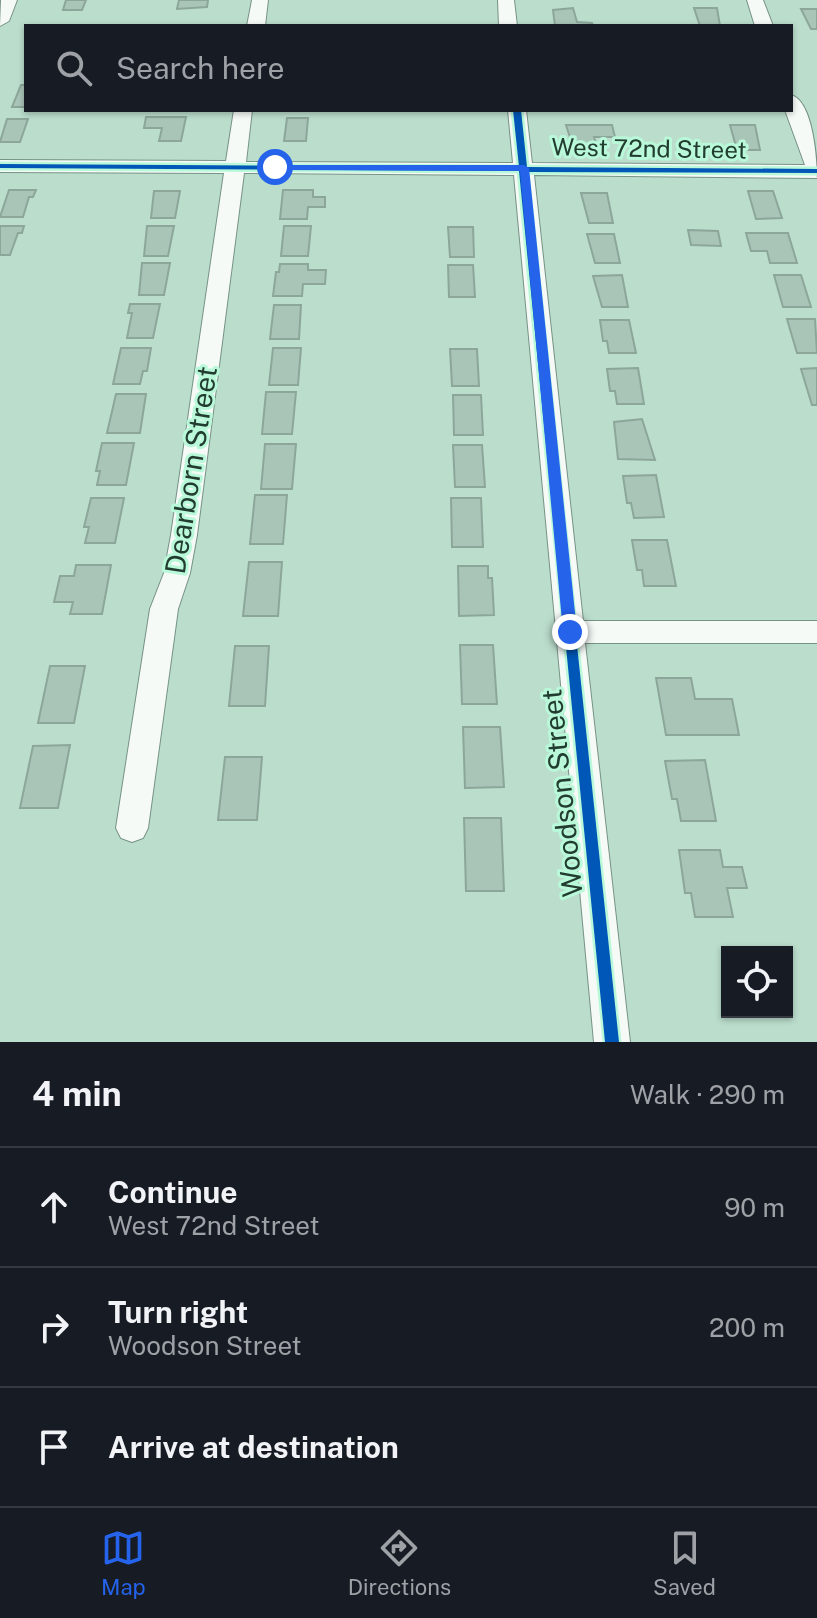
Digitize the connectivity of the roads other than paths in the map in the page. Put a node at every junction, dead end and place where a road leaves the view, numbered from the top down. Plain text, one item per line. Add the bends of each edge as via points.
1 (9, 0) edge
2 (260, 0) edge
3 (506, 0) edge
4 (755, 0) edge
5 (0, 21) edge
6 (256, 24) edge
7 (508, 24) edge
8 (763, 24) edge
9 (793, 106) edge
10 (243, 112) edge
11 (517, 112) edge
12 (0, 166) edge
13 (234, 168) junction
14 (524, 168) junction
15 (817, 171) edge
16 (570, 632) junction
17 (817, 632) edge
18 (132, 828) dead end
19 (612, 1042) edge

1 - 5 street
2 - 6 street
3 - 7 street
4 - 8 street
9 - 15 street
10 - 13 street, Dearborn Street
11 - 14 street, Woodson Street
12 - 13 street, West 72nd Street
13 - 14 street, West 72nd Street
13 - 18 street, Dearborn Street via 184,535 164,609
14 - 15 street, West 72nd Street
14 - 16 street, Woodson Street
16 - 17 street
16 - 19 street, Woodson Street

